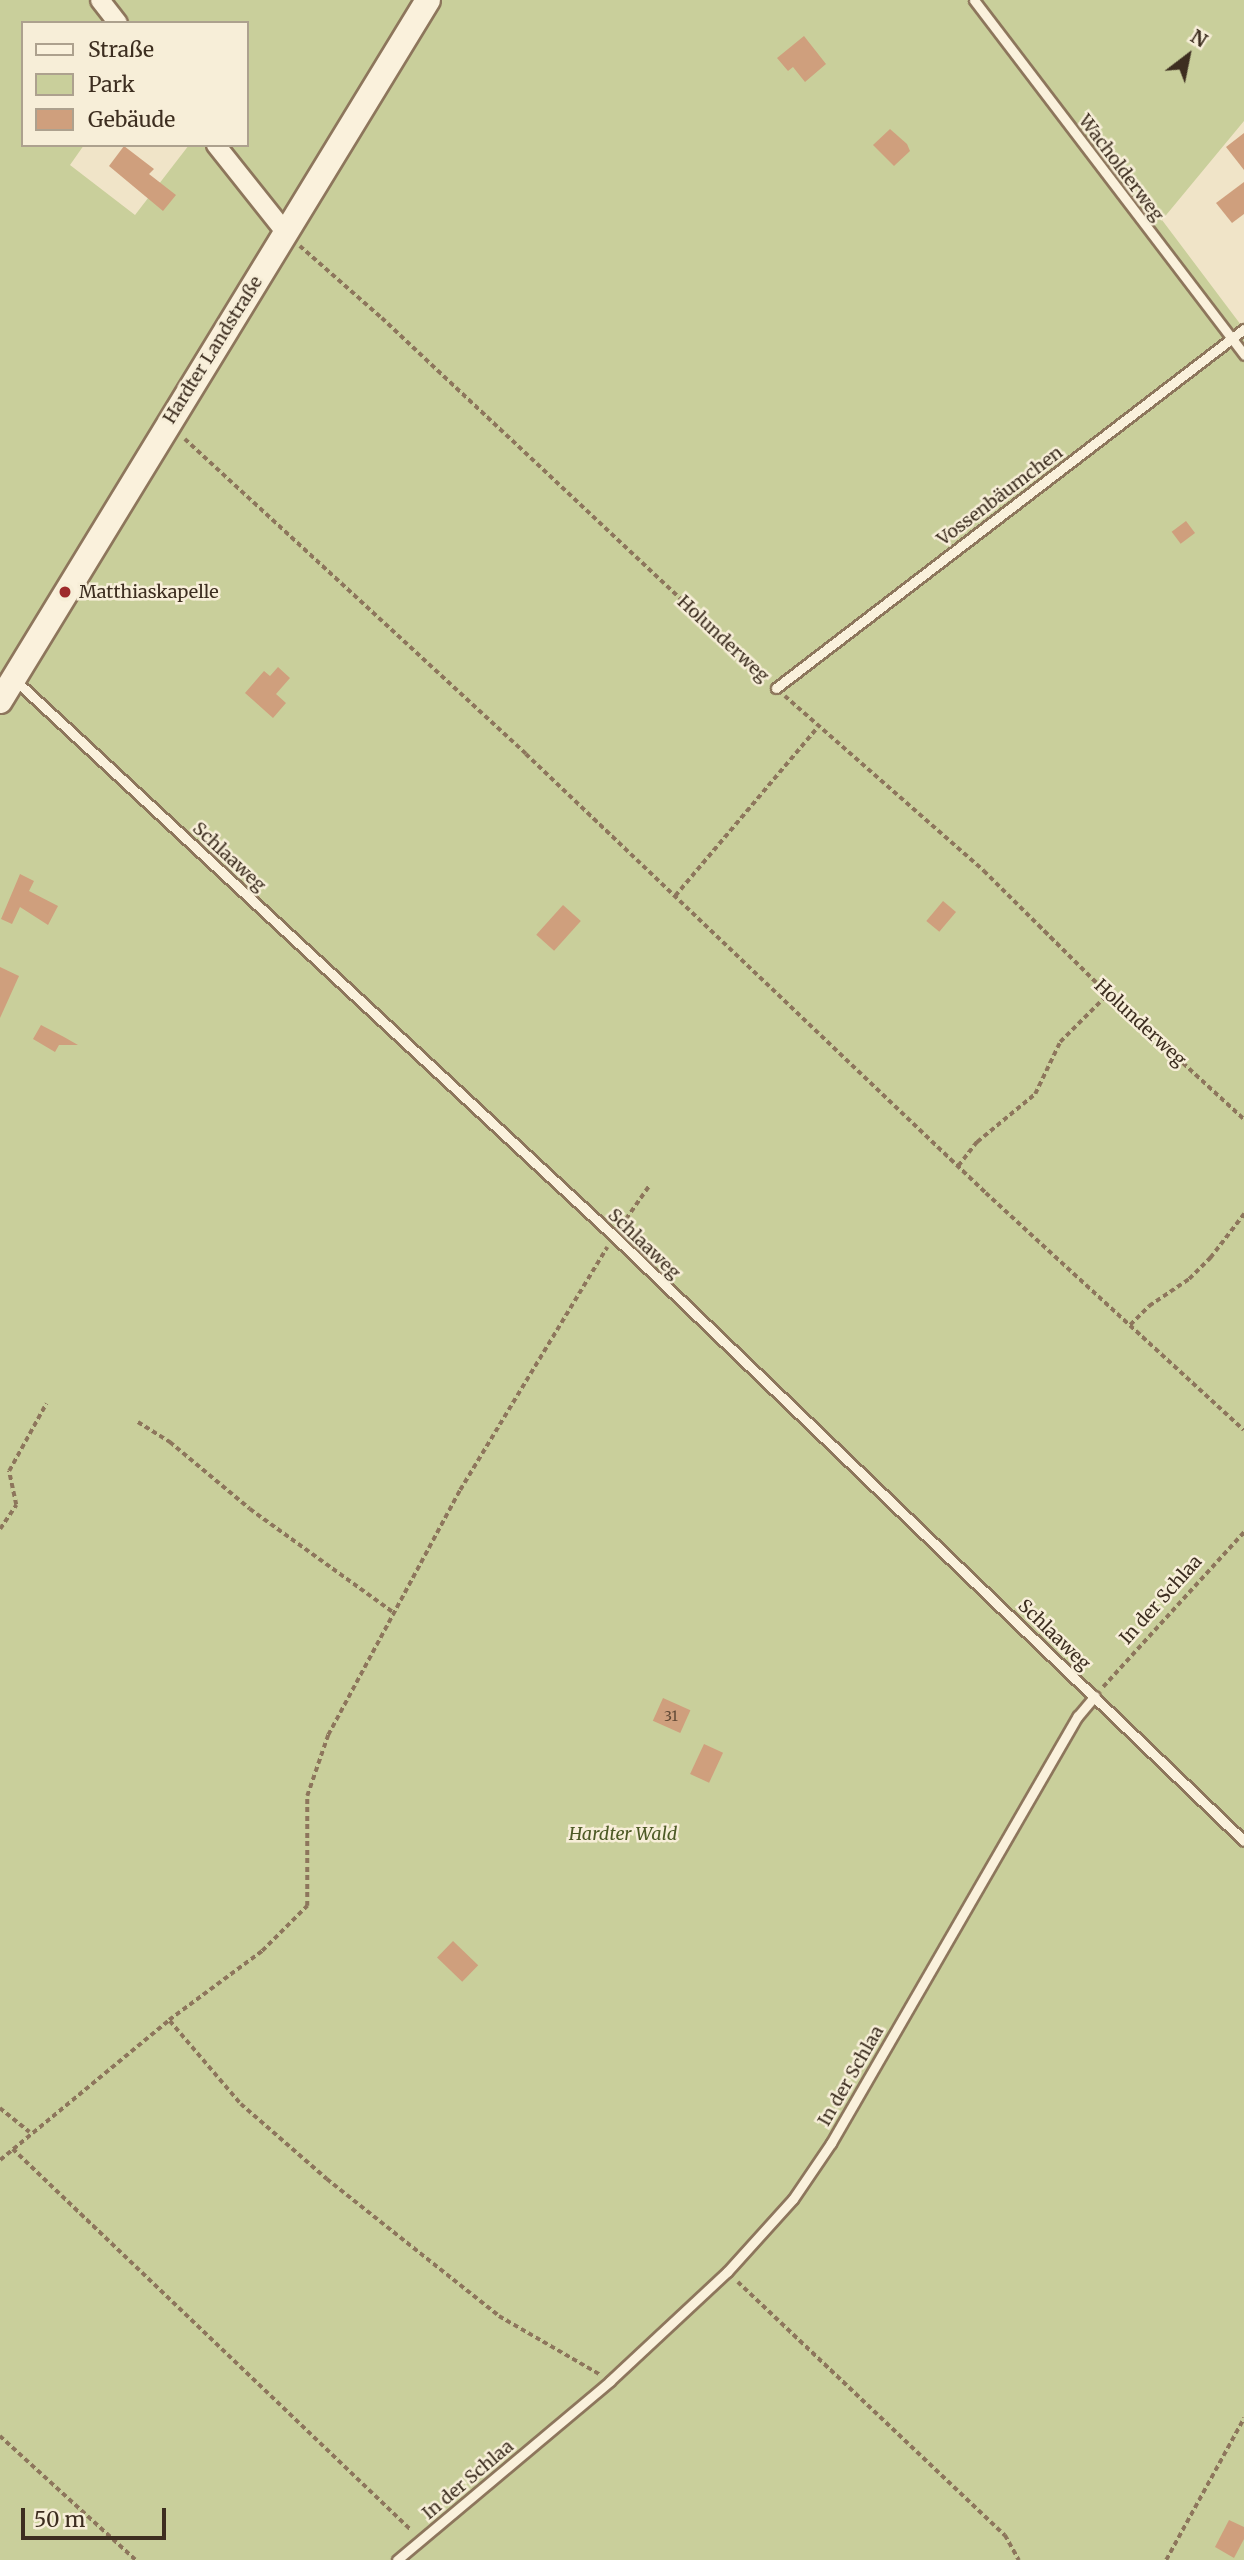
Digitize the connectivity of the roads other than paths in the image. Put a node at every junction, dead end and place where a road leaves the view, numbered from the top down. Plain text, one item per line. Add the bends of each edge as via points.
1 (100, 0) edge
2 (428, 0) edge
3 (974, 0) edge
4 (116, 21) edge
5 (218, 147) edge
6 (286, 233) junction
7 (1244, 329) edge
8 (1232, 339) junction
9 (1244, 355) edge
10 (14, 679) junction
11 (775, 688) road end
12 (0, 701) edge
13 (1095, 1696) junction
14 (1244, 1841) edge
15 (397, 2560) edge

1 - 4 street
2 - 6 main road, Hardter Landstraße
3 - 8 lane, Wacholderweg
5 - 6 street
6 - 10 main road, Hardter Landstraße
7 - 8 lane, Vossenbäumchen
8 - 9 lane, Wacholderweg
8 - 11 lane, Vossenbäumchen
10 - 12 main road, Hardter Landstraße
10 - 13 lane, Schlaaweg via 614,1236
13 - 14 lane, Schlaaweg
13 - 15 lane, In der Schlaa via 1078,1716 831,2143 793,2199 727,2272 610,2381

